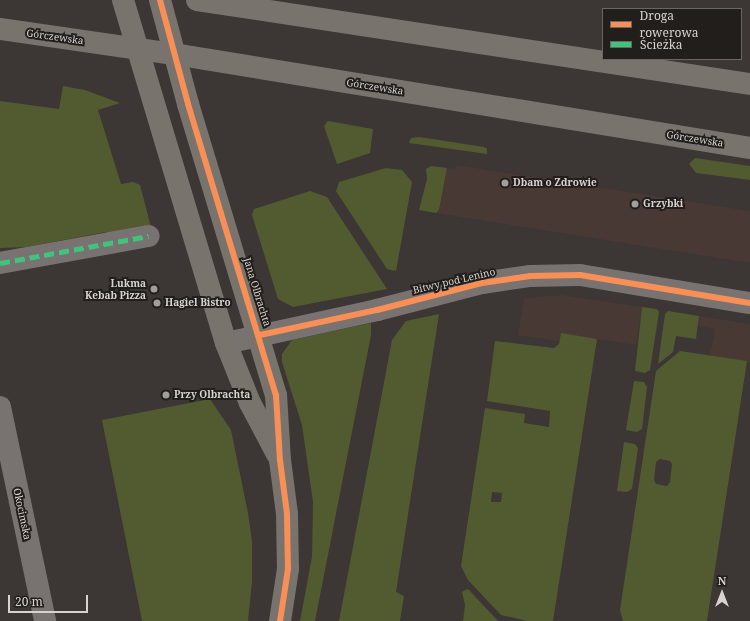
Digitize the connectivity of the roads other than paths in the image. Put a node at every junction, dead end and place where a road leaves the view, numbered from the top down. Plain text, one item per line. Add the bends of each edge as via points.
1 (123, 0) edge
2 (160, 0) edge
3 (197, 0) edge
4 (0, 30) edge
5 (138, 49) junction
6 (174, 54) junction
7 (750, 84) edge
8 (750, 148) edge
9 (149, 236) dead end
10 (0, 263) edge
11 (750, 303) edge
12 (260, 335) junction
13 (226, 343) junction
14 (0, 407) edge
15 (280, 460) junction
16 (45, 621) edge
17 (280, 621) edge

1 - 5 main road, Jana Olbrachta
2 - 6 main road, Jana Olbrachta
3 - 7 main road
4 - 5 main road, Górczewska
5 - 6 main road, Górczewska
5 - 13 main road, Jana Olbrachta
6 - 8 main road, Górczewska
6 - 12 main road, Jana Olbrachta
9 - 10 street
11 - 12 street, Bitwy pod Lenino via 580,275 530,276 482,283 377,310
12 - 13 street, Bitwy pod Lenino
12 - 15 main road, Jana Olbrachta via 276,395
13 - 15 main road, Jana Olbrachta via 250,402
14 - 16 street, Okocimska
15 - 17 main road, Jana Olbrachta via 287,514 288,570

